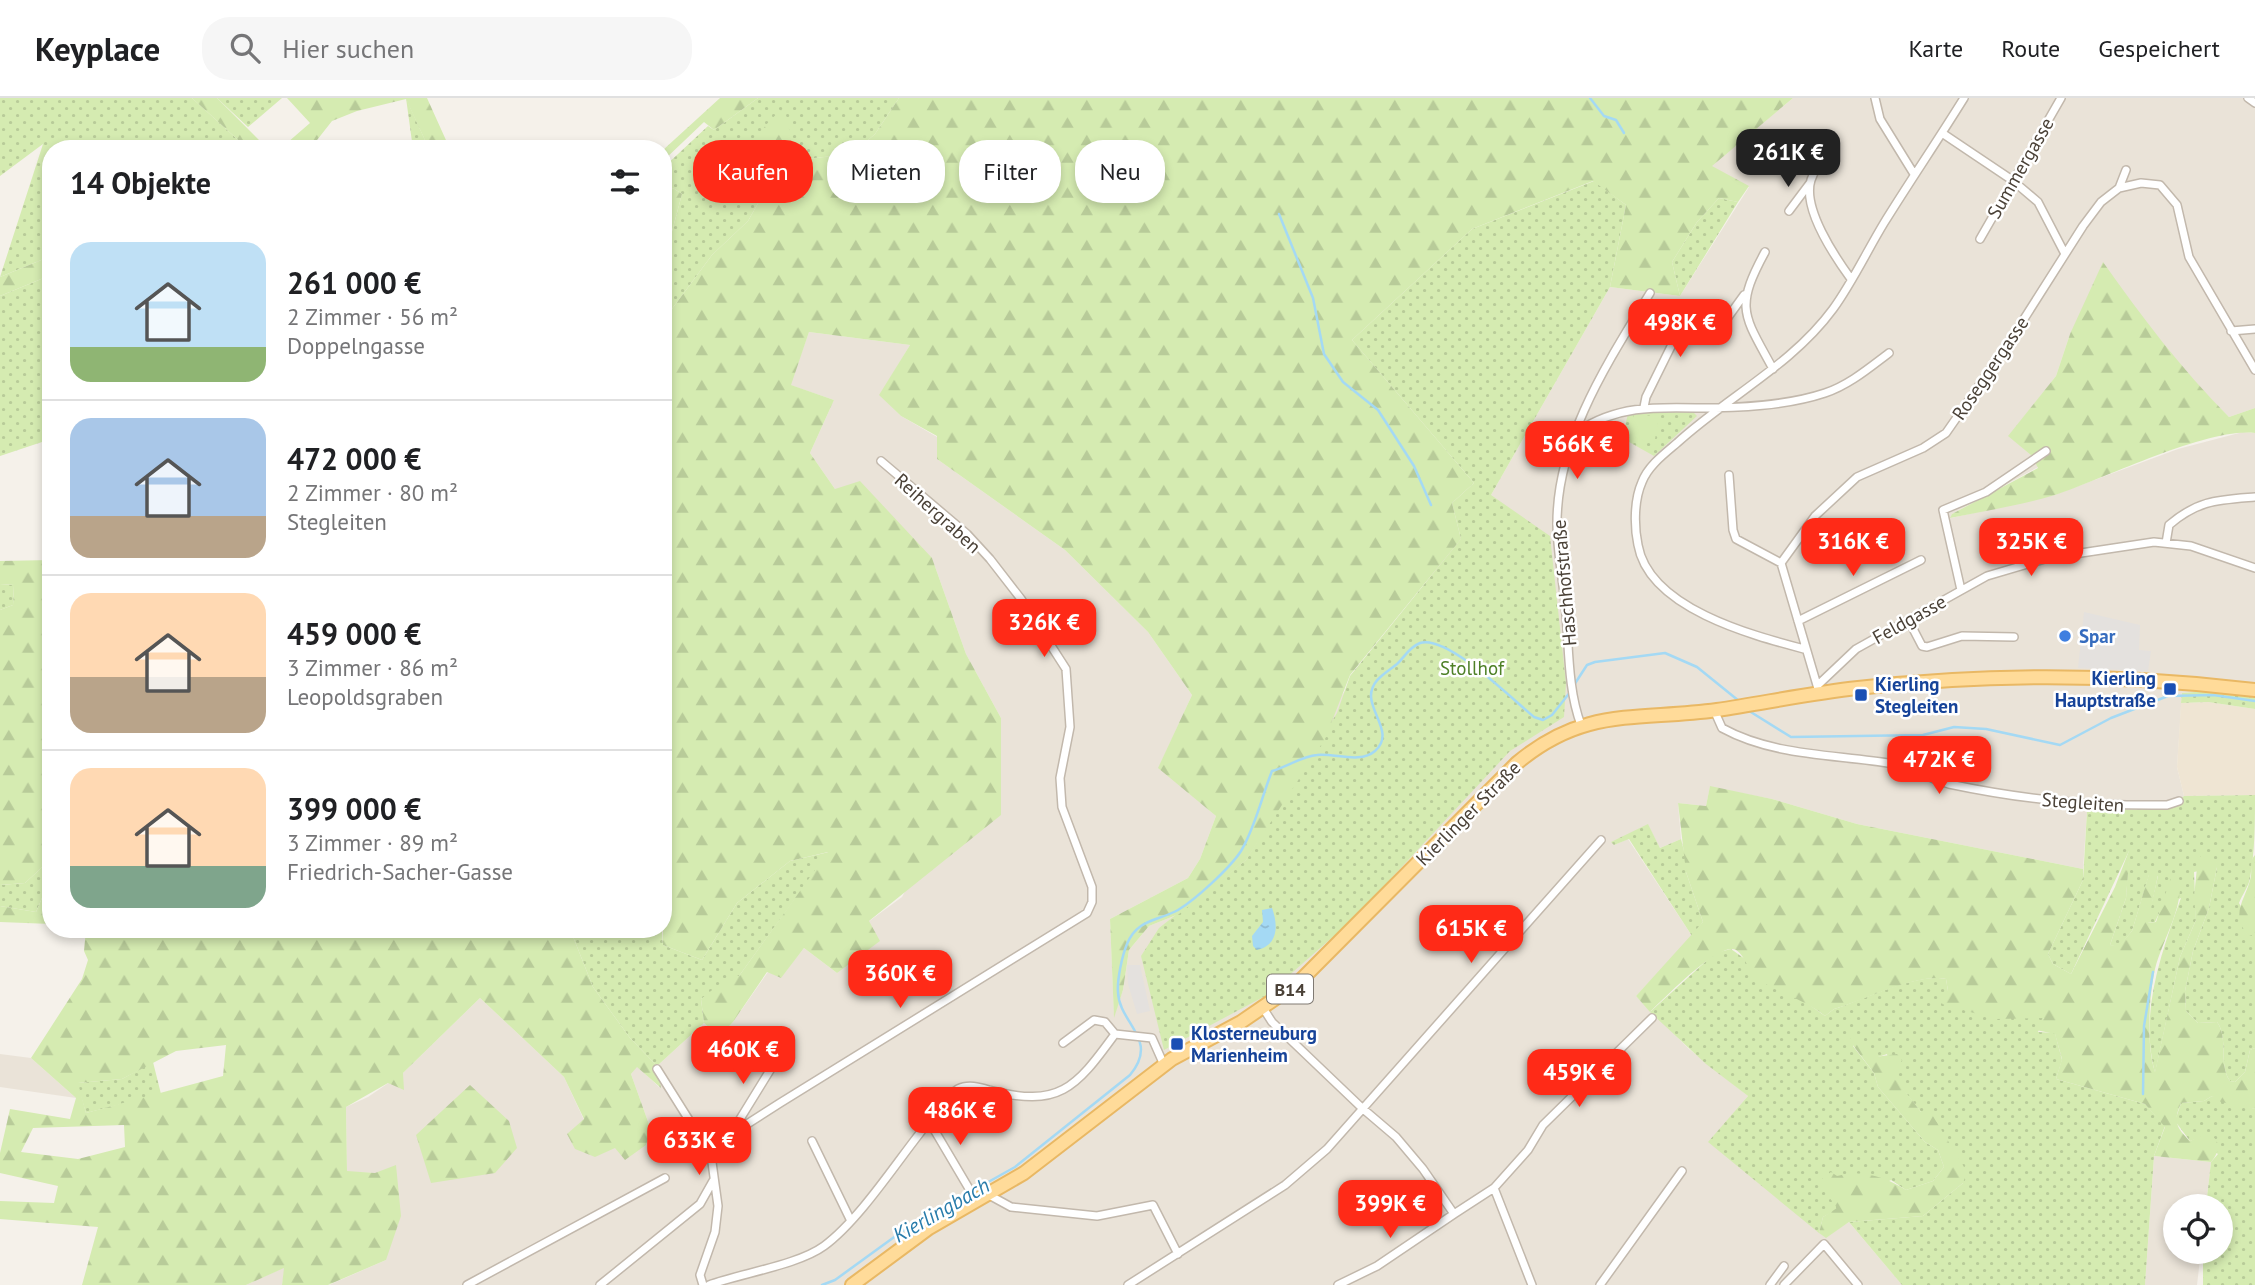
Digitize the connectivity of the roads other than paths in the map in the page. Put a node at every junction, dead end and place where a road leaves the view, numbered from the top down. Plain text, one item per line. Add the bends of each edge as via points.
1 (1875, 98) edge
2 (1964, 98) edge
3 (2061, 98) edge
4 (2248, 98) edge
5 (2255, 103) edge
6 (1942, 132) junction
7 (1832, 141) dead end
8 (2126, 170) dead end
9 (1914, 174) junction
10 (2012, 180) junction
11 (1810, 183) junction
12 (2119, 188) junction
13 (1789, 211) dead end
14 (1980, 239) dead end
15 (1765, 252) dead end
16 (2065, 254) junction
17 (1851, 279) junction
18 (1650, 293) dead end
19 (1744, 295) junction
20 (1692, 304) dead end
21 (1726, 320) dead end
22 (2255, 329) edge
23 (2231, 331) junction
24 (1889, 353) dead end
25 (1773, 369) junction
26 (2255, 370) edge
27 (1644, 407) junction
28 (1719, 407) junction
29 (1578, 432) junction
30 (2046, 451) dead end
31 (881, 461) dead end
32 (1729, 475) dead end
33 (2255, 497) edge
34 (2166, 543) junction
35 (1921, 560) dead end
36 (1781, 563) junction
37 (2255, 568) edge
38 (1961, 590) junction
39 (1798, 621) junction
40 (1909, 621) junction
41 (2014, 637) dead end
42 (1804, 649) junction
43 (1819, 689) junction
44 (2255, 690) edge
45 (1714, 710) junction
46 (1581, 725) junction
47 (2179, 801) dead end
48 (1601, 840) dead end
49 (1263, 1008) junction
50 (1652, 1018) dead end
51 (1115, 1034) junction
52 (1063, 1043) dead end
53 (780, 1054) dead end
54 (1164, 1065) junction
55 (657, 1069) dead end
56 (1362, 1108) junction
57 (929, 1121) junction
58 (730, 1135) junction
59 (812, 1141) dead end
60 (711, 1155) junction
61 (1682, 1171) dead end
62 (665, 1178) dead end
63 (714, 1180) junction
64 (968, 1187) dead end
65 (1494, 1188) junction
66 (989, 1195) junction
67 (1454, 1214) junction
68 (850, 1219) junction
69 (1178, 1254) junction
70 (1784, 1266) dead end
71 (467, 1285) edge
72 (600, 1285) edge
73 (703, 1285) edge
74 (709, 1285) edge
75 (852, 1285) edge
76 (1128, 1285) edge
77 (1338, 1285) edge
78 (1532, 1285) edge
79 (1600, 1285) edge
80 (1770, 1285) edge
81 (1784, 1285) edge
82 (1858, 1285) edge

1 - 9 street via 1880,119
2 - 6 street
3 - 10 street, Summergasse
4 - 5 street
6 - 9 street
6 - 10 street
7 - 11 street
8 - 12 street
9 - 17 street
10 - 14 street, Summergasse
10 - 16 street via 2038,202
11 - 13 street
11 - 17 street via 1825,242
12 - 16 street, Roseggergasse via 2101,202
12 - 23 street via 2141,183 2160,186 2177,205 2189,257
15 - 19 street
16 - 36 street, Roseggergasse via 1946,433 1857,477 1815,516
17 - 25 street via 1833,309
18 - 29 street, Haschhofstraße via 1594,386
19 - 21 street
19 - 25 street via 1746,315
20 - 27 street
22 - 23 street
23 - 26 street
24 - 28 street via 1828,393
25 - 28 street
27 - 28 street
27 - 29 street via 1608,416
28 - 42 street via 1653,465 1642,482 1636,526 1642,562 1663,587 1722,624
29 - 46 street, Haschhofstraße via 1561,489 1557,524 1573,697
30 - 38 street via 1986,492 1943,510
31 - 58 street, Reihergraben via 990,559 1066,669 1070,727 1059,778 1062,807 1092,887 1092,902 1087,913
32 - 36 street via 1732,530 1737,539
33 - 34 street via 2212,500 2188,509 2169,524
34 - 37 street, Feldgasse via 2191,546
34 - 38 street, Feldgasse via 2048,558 1987,576
35 - 39 street
36 - 39 street
38 - 40 street, Feldgasse
39 - 42 street
40 - 41 street via 1922,646 1927,647 1962,636
40 - 43 street, Feldgasse via 1856,649
42 - 43 street
43 - 44 main road, B14 via 2000,679 2111,680
43 - 45 main road, Kierlinger Straße / B14
45 - 46 main road, Kierlinger Straße / B14 via 1609,717
45 - 47 street, Stegleiten via 1722,728 1786,750 1892,764 1945,783 2008,796 2084,806
46 - 49 main road, Kierlinger Straße / B14 via 1517,763 1324,960
48 - 56 street
49 - 54 main road, Kierlinger Straße / B14
49 - 56 street
50 - 65 street via 1544,1125
51 - 52 street via 1105,1022 1094,1020
51 - 54 street via 1152,1038
51 - 57 street via 1094,1063 1064,1090 1028,1099 964,1086 948,1096
53 - 58 street
54 - 66 main road, Kierlinger Straße / B14
55 - 60 street
56 - 67 street via 1423,1168
56 - 69 street via 1294,1179
57 - 64 street
57 - 68 street
58 - 60 street
59 - 68 street
60 - 63 street
61 - 79 street
62 - 71 street
63 - 72 street via 699,1204 667,1234
63 - 73 street via 718,1206 715,1232 700,1275
65 - 67 street
65 - 78 street
66 - 69 street via 1011,1207 1097,1216 1153,1205
66 - 75 main road, Kierlinger Straße / B14 via 929,1228
67 - 77 street via 1377,1266
68 - 74 street via 814,1252
69 - 76 street
70 - 80 street
81 - 82 street via 1824,1244

